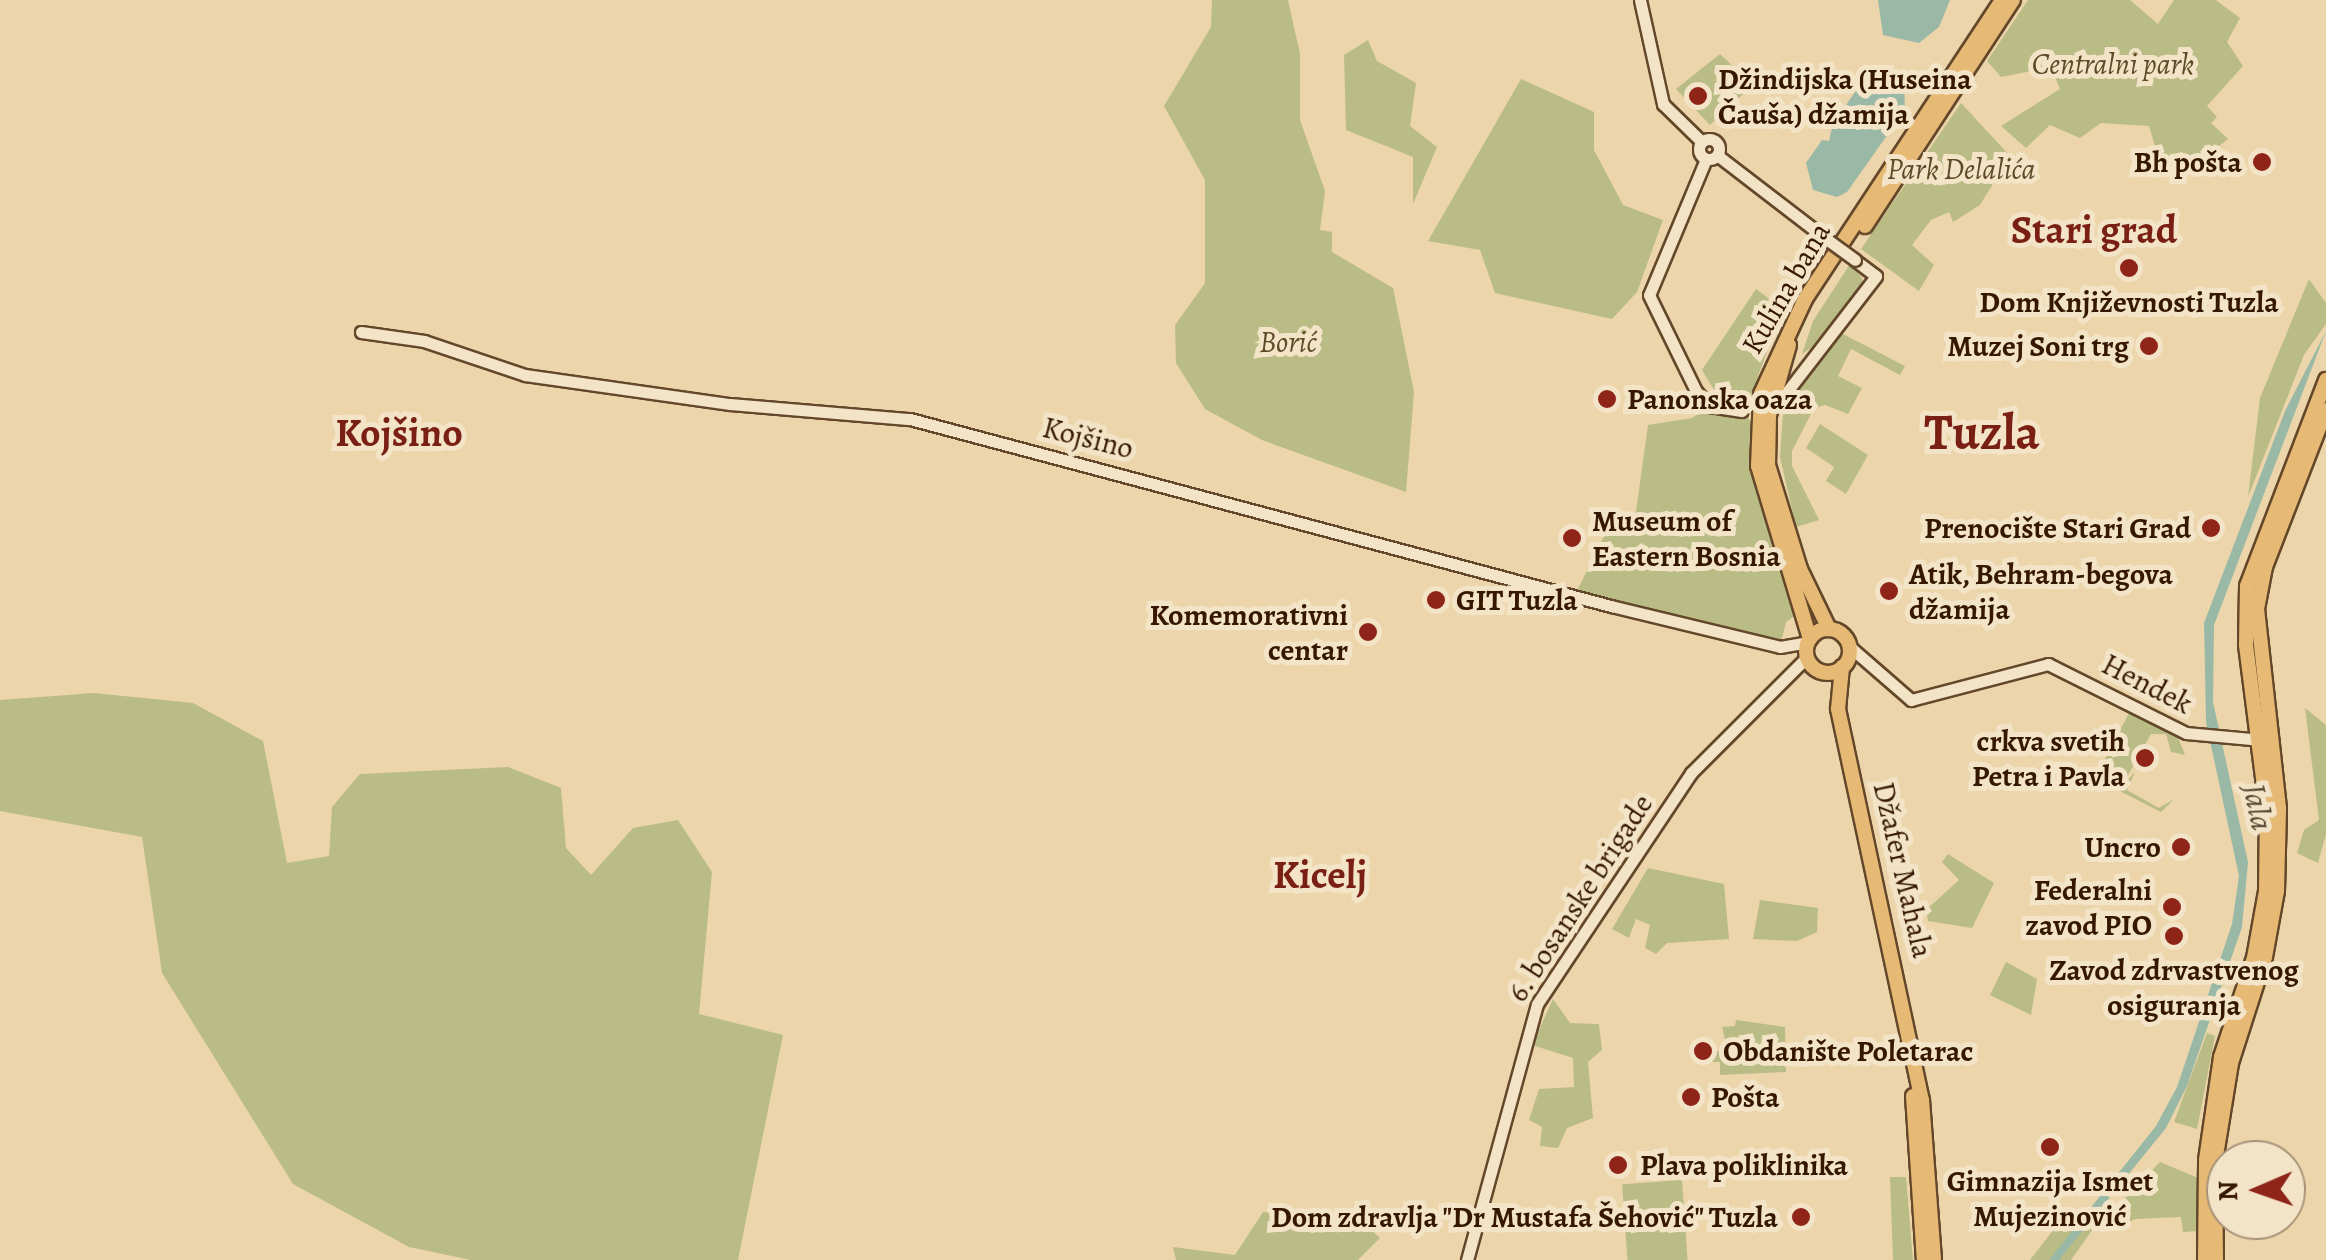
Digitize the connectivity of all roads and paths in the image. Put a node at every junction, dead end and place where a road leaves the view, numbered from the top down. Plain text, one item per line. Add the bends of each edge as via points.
1 (1640, 0) edge
2 (2002, 0) edge
3 (2014, 0) edge
4 (1711, 157) junction
5 (361, 332) dead end
6 (1793, 336) junction
7 (1809, 360) junction
8 (2326, 380) edge
9 (1762, 394) junction
10 (1742, 410) junction
11 (2326, 410) edge
12 (1763, 427) junction
13 (1829, 629) junction
14 (1808, 656) junction
15 (1850, 663) junction
16 (1837, 700) junction
17 (2259, 740) junction
18 (2226, 1060) junction
19 (1919, 1125) junction
20 (1467, 1260) edge
21 (1924, 1260) edge
22 (1934, 1260) edge
23 (2205, 1260) edge
24 (2216, 1260) edge

1 - 4 street via 1663,104 1702,142 1714,142
2 - 9 main road, Kulina bana via 1805,299
3 - 6 main road, Kulina bana
4 - 7 street, bridge via 1876,276
4 - 10 street via 1649,295 1708,406
5 - 14 street, Kojšino via 424,341 525,374 730,404 910,419
6 - 7 street via 1791,358
6 - 12 main road, Kulina bana
7 - 12 street
8 - 17 main road via 2247,586 2246,644
9 - 10 street
9 - 12 main road, Kulina bana
10 - 12 street
11 - 17 main road via 2260,588
12 - 13 main road, Kulina bana via 1779,504 1815,609
12 - 14 main road, Kulina bana via 1758,466
13 - 14 main road
13 - 15 main road, Džafer Mahala via 1850,647
14 - 15 main road
14 - 16 main road, Džafer Mahala
14 - 20 street, 6. bosanske brigade via 1691,774 1537,1004
15 - 16 main road, Džafer Mahala
15 - 17 street, Hendek via 1912,700 2048,664 2199,736
16 - 19 main road, Džafer Mahala via 1913,1054
17 - 18 main road via 2280,808 2277,891 2265,958
18 - 23 main road via 2206,1160
18 - 24 main road via 2215,1162
19 - 21 main road
19 - 22 main road

